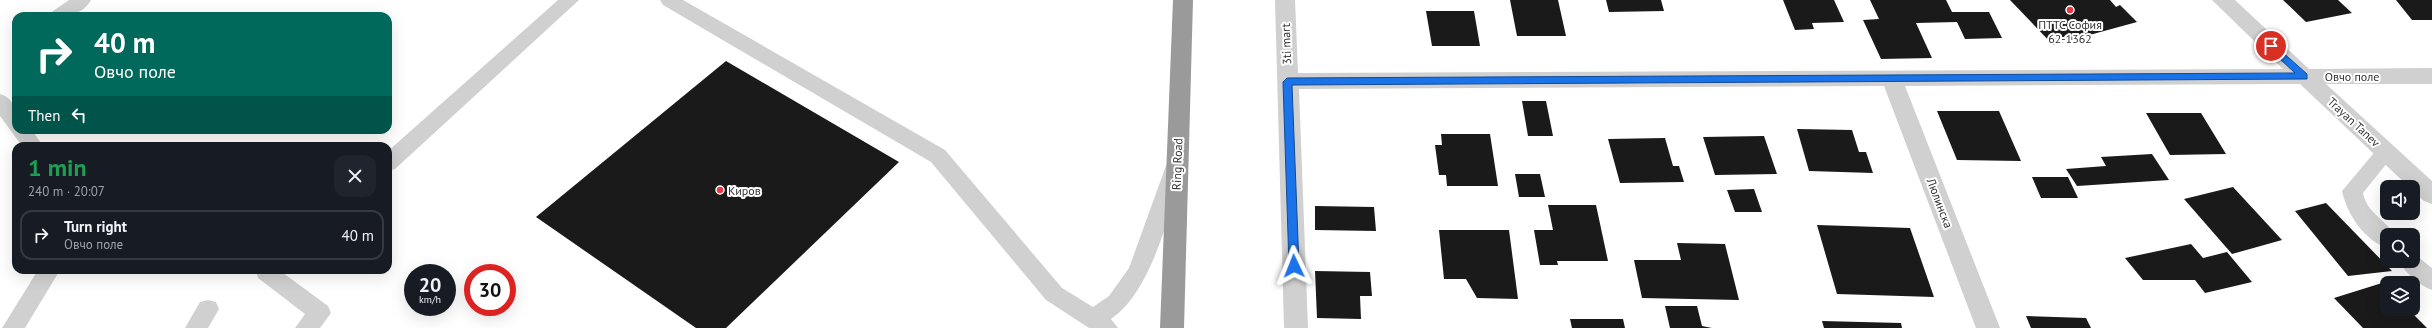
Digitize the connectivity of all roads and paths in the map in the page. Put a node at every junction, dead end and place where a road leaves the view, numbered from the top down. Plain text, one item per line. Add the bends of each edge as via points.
1 (82, 0) edge
2 (570, 0) edge
3 (669, 0) edge
4 (1183, 0) edge
5 (1285, 0) edge
6 (2222, 0) edge
7 (65, 12) edge
8 (2304, 76) junction
9 (2432, 76) edge
10 (1891, 78) junction
11 (1287, 82) junction
12 (0, 101) edge
13 (12, 118) edge
14 (2386, 152) junction
15 (392, 159) edge
16 (1178, 159) junction
17 (2432, 195) edge
18 (2380, 232) edge
19 (2418, 268) edge
20 (47, 274) edge
21 (269, 274) edge
22 (2432, 281) edge
23 (208, 309) dead end
24 (1100, 323) edge
25 (13, 328) edge
26 (196, 328) edge
27 (306, 328) edge
28 (1172, 328) edge
29 (1296, 328) edge
30 (1988, 328) edge

1 - 7 lane
2 - 15 lane
3 - 24 lane via 938,156 1054,294
4 - 16 highway, Ring Road
5 - 11 street, 3ti mart
6 - 8 street, Trayan Tanev
8 - 9 street, Овчо поле
8 - 10 street, Овчо поле
8 - 14 street, Trayan Tanev
10 - 11 street, Овчо поле
10 - 30 street, Люлинска
11 - 29 street, 3ti mart
12 - 13 lane
14 - 17 street, Trayan Tanev
14 - 18 lane via 2352,191 2354,203
16 - 24 lane via 1138,271
16 - 28 highway, Ring Road
19 - 22 lane
20 - 25 lane
21 - 27 lane via 320,313
23 - 26 lane

